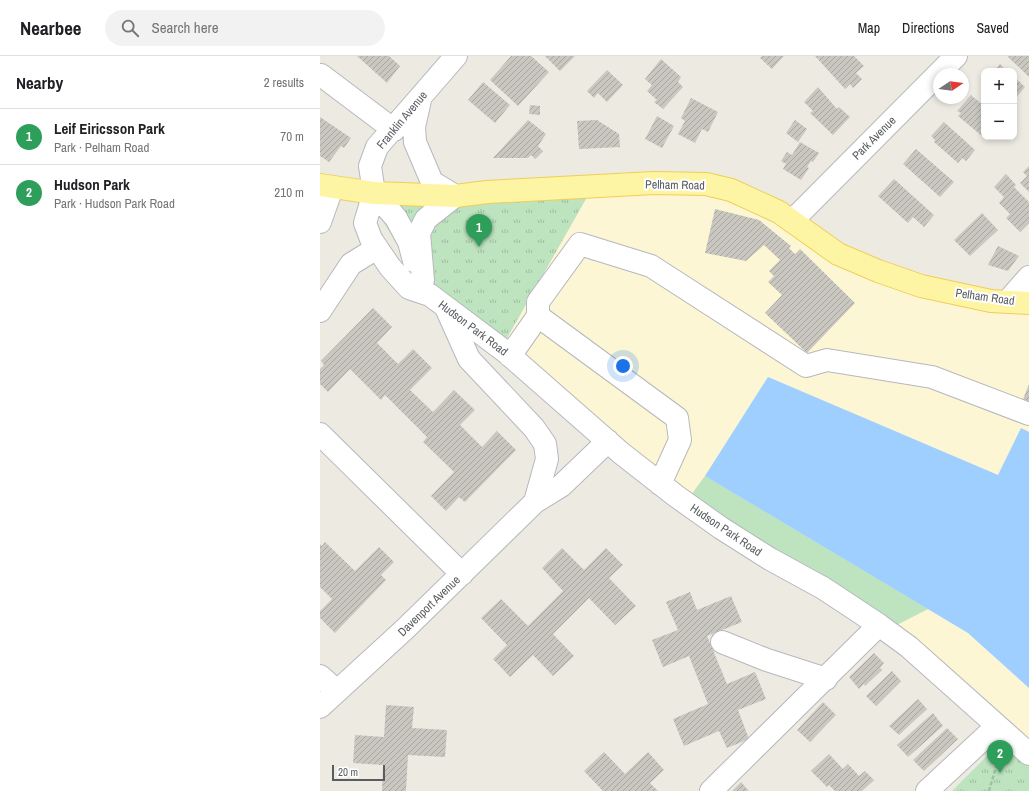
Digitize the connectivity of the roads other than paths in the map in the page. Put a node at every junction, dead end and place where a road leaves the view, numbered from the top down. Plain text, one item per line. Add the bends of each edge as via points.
1 (456, 56) edge
2 (956, 56) edge
3 (320, 76) edge
4 (421, 97) junction
5 (394, 130) junction
6 (326, 186) edge
7 (374, 193) junction
8 (455, 196) junction
9 (792, 221) junction
10 (320, 222) edge
11 (377, 248) junction
12 (1029, 277) edge
13 (433, 294) junction
14 (1019, 302) edge
15 (320, 311) edge
16 (538, 316) junction
17 (510, 356) junction
18 (1029, 414) edge
19 (320, 434) edge
20 (608, 441) junction
21 (660, 484) junction
22 (535, 502) junction
23 (462, 574) junction
24 (879, 625) junction
25 (722, 642) dead end
26 (320, 676) edge
27 (826, 679) junction
28 (337, 690) junction
29 (320, 706) edge
30 (998, 735) junction
31 (1029, 754) edge
32 (711, 791) edge
33 (927, 791) edge

1 - 4 street, Franklin Avenue
2 - 9 street, Park Avenue
3 - 5 street
4 - 5 street, Franklin Avenue
4 - 8 street via 414,127 415,142 432,182
5 - 7 street, Franklin Avenue via 377,147 370,166
6 - 7 main road, Pelham Road
6 - 10 street
7 - 8 main road, Pelham Road
7 - 11 street, Hudson Park Road via 365,223
7 - 13 street, Hudson Park Road via 396,218 409,242 412,256
8 - 9 main road, Pelham Road via 638,184 706,184 750,198
8 - 13 street via 426,219 419,233
9 - 14 main road, Pelham Road via 838,254 878,271 921,286 991,301
11 - 13 street, Hudson Park Road via 409,288
11 - 15 street via 351,264
12 - 14 street
13 - 17 street, Hudson Park Road
13 - 22 street, Davenport Avenue via 469,359 534,428 545,444 547,459
16 - 17 street
16 - 18 street via 538,302 580,244 651,266 806,366 827,360 932,377
16 - 21 street via 677,418 680,440
17 - 20 street, Hudson Park Road
19 - 23 street
20 - 21 street, Hudson Park Road
20 - 22 street, Davenport Avenue via 561,486
21 - 24 street, Hudson Park Road via 721,528 823,588
22 - 23 street, Davenport Avenue
23 - 28 street, Davenport Avenue
24 - 27 street
24 - 30 street, Hudson Park Road via 909,647
25 - 27 street
26 - 28 street
27 - 32 street
28 - 29 street, Davenport Avenue
30 - 31 street, Hudson Park Road
30 - 33 street

